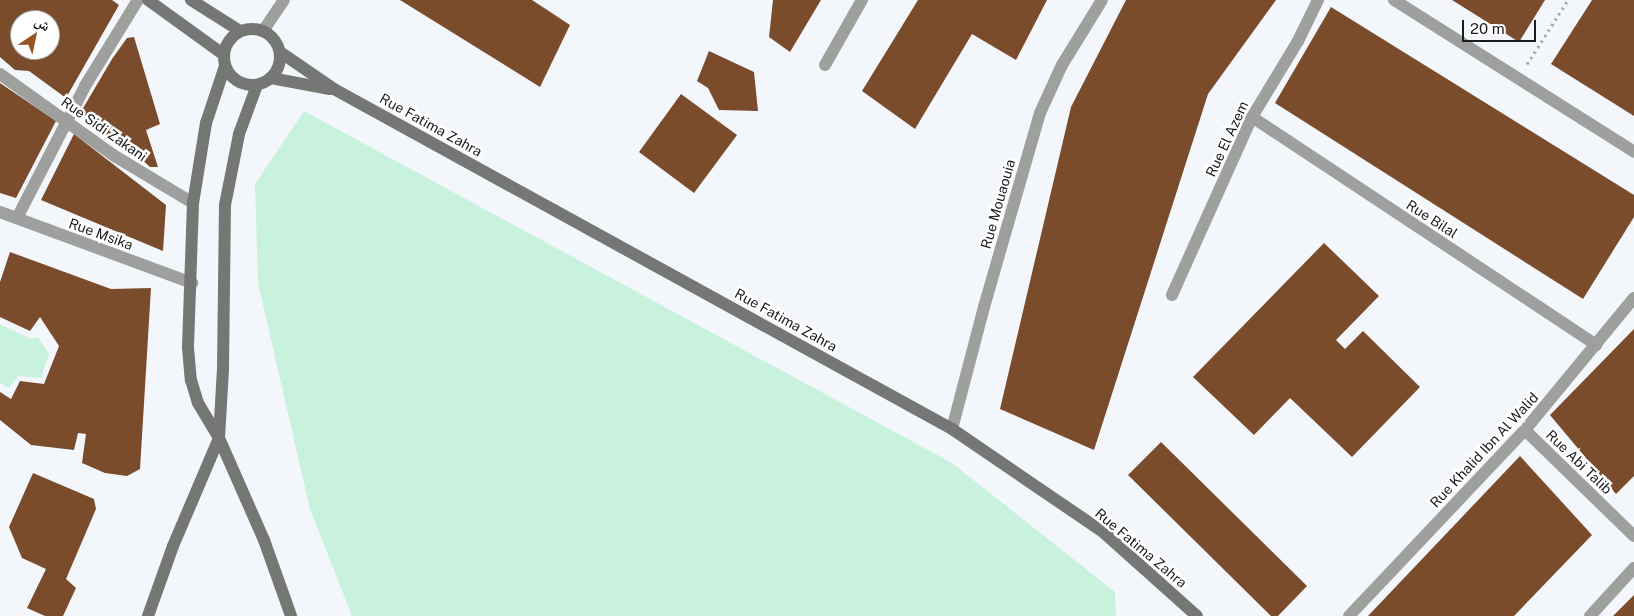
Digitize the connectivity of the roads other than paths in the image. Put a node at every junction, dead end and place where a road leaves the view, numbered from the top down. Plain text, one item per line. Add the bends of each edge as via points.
1 (138, 0) edge
2 (148, 0) edge
3 (191, 0) edge
4 (284, 0) edge
5 (862, 0) edge
6 (1102, 0) edge
7 (1318, 0) edge
8 (1394, 0) edge
9 (240, 31) junction
10 (263, 31) junction
11 (280, 52) junction
12 (224, 60) junction
13 (825, 65) dead end
14 (0, 74) edge
15 (271, 78) junction
16 (257, 85) junction
17 (334, 89) junction
18 (1252, 118) junction
19 (67, 121) junction
20 (1634, 152) edge
21 (193, 203) junction
22 (0, 212) edge
23 (17, 218) junction
24 (192, 283) junction
25 (1172, 295) dead end
26 (1634, 298) edge
27 (1596, 345) junction
28 (952, 429) junction
29 (1525, 430) junction
30 (219, 438) junction
31 (1634, 536) edge
32 (1634, 568) edge
33 (148, 616) edge
34 (291, 616) edge
35 (1197, 616) edge
36 (1349, 616) edge
37 (1590, 616) edge

1 - 19 street via 102,56
2 - 12 street
3 - 9 street
4 - 10 street
5 - 13 street
6 - 28 street, Rue Mouaouia via 1062,65 1040,113
7 - 18 street, Rue El Azem via 1298,42
8 - 20 street
9 - 10 street via 251,28
9 - 12 street via 228,41
10 - 11 street via 274,40
11 - 15 street via 279,64
11 - 17 street, Rue Fatima Zahra
12 - 16 street via 234,80
12 - 21 street via 206,123
14 - 19 street, Rue Sidi Zakani
15 - 16 street
15 - 17 street, Rue Fatima Zahra
16 - 30 street via 238,134 225,205
17 - 28 street, Rue Fatima Zahra
18 - 25 street, Rue El Azem
18 - 27 street, Rue Bilal
19 - 21 street, Rue Sidi Zakani via 113,155
19 - 23 street
21 - 24 street
22 - 23 street, Rue Msika
23 - 24 street, Rue Msika
24 - 30 street via 188,348 190,380 198,403
26 - 27 street, Rue Khalid Ibn Al Walid
27 - 29 street, Rue Khalid Ibn Al Walid
28 - 35 street, Rue Fatima Zahra via 1103,532
29 - 31 street, Rue Abi Talib
29 - 36 street, Rue Khalid Ibn Al Walid
30 - 33 street via 173,546
30 - 34 street via 264,540
32 - 37 street

